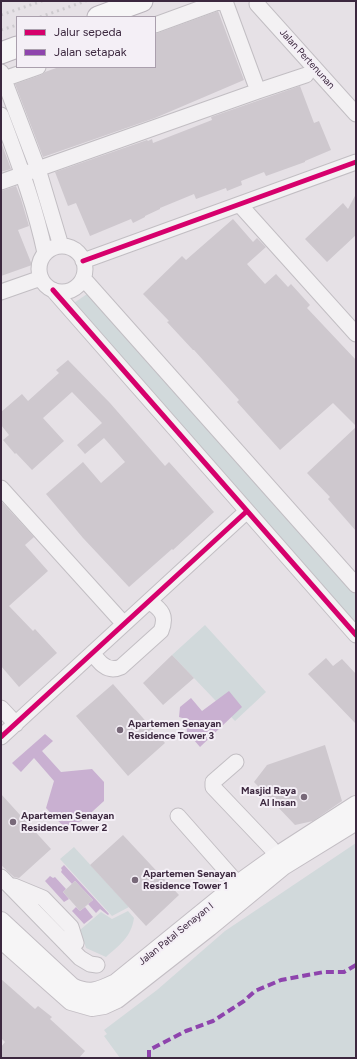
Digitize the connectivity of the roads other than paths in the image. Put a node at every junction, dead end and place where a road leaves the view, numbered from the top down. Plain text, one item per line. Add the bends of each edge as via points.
1 (142, 1) edge
2 (218, 2) edge
3 (257, 4) dead end
4 (101, 16) edge
5 (156, 25) edge
6 (16, 47) edge
7 (1, 53) edge
8 (34, 68) edge
9 (306, 75) dead end
10 (2, 77) edge
11 (258, 91) junction
12 (356, 114) edge
13 (1, 115) edge
14 (356, 162) edge
15 (38, 169) junction
16 (24, 174) junction
17 (1, 182) edge
18 (240, 205) junction
19 (61, 246) junction
20 (45, 253) junction
21 (83, 261) junction
22 (40, 278) junction
23 (83, 278) junction
24 (53, 290) junction
25 (1, 292) edge
26 (356, 334) edge
27 (1, 488) edge
28 (247, 511) junction
29 (356, 585) edge
30 (149, 601) junction
31 (124, 624) junction
32 (356, 635) edge
33 (93, 653) junction
34 (1, 708) edge
35 (16, 724) junction
36 (1, 737) edge
37 (236, 762) dead end
38 (356, 805) edge
39 (178, 816) dead end
40 (356, 821) edge
41 (280, 861) junction
42 (5, 881) edge
43 (238, 884) junction
44 (1, 921) edge
45 (1, 939) edge
46 (97, 965) dead end

1 - 4 highway
2 - 5 street
2 - 11 street via 226,4
3 - 12 street, Jalan Pertenunan
6 - 7 highway
8 - 10 street
9 - 11 street
10 - 15 street
11 - 15 street
13 - 16 street
14 - 18 street
15 - 16 street
15 - 19 street
16 - 17 street
16 - 20 street
18 - 21 street
18 - 26 street
19 - 20 street
19 - 21 street via 78,253
20 - 22 street via 38,269
21 - 23 street
22 - 24 street
22 - 25 street
23 - 24 street via 71,290
23 - 29 street
24 - 28 street
27 - 31 street
28 - 30 street
28 - 32 street
30 - 31 street
30 - 33 street via 163,614 164,623 161,631 115,670 103,665
31 - 33 street
33 - 35 street
34 - 35 street
35 - 36 street
37 - 41 street via 213,782 213,787 271,848
38 - 41 main road, Jalan Patal Senayan I
39 - 43 street
40 - 41 main road, Jalan Patal Senayan I
41 - 43 main road, Jalan Patal Senayan I
41 - 45 main road, Jalan Patal Senayan I via 117,999 104,1005 92,1007 71,1001
42 - 46 street via 84,961
43 - 44 main road, Jalan Patal Senayan I via 116,983 93,992 72,987

